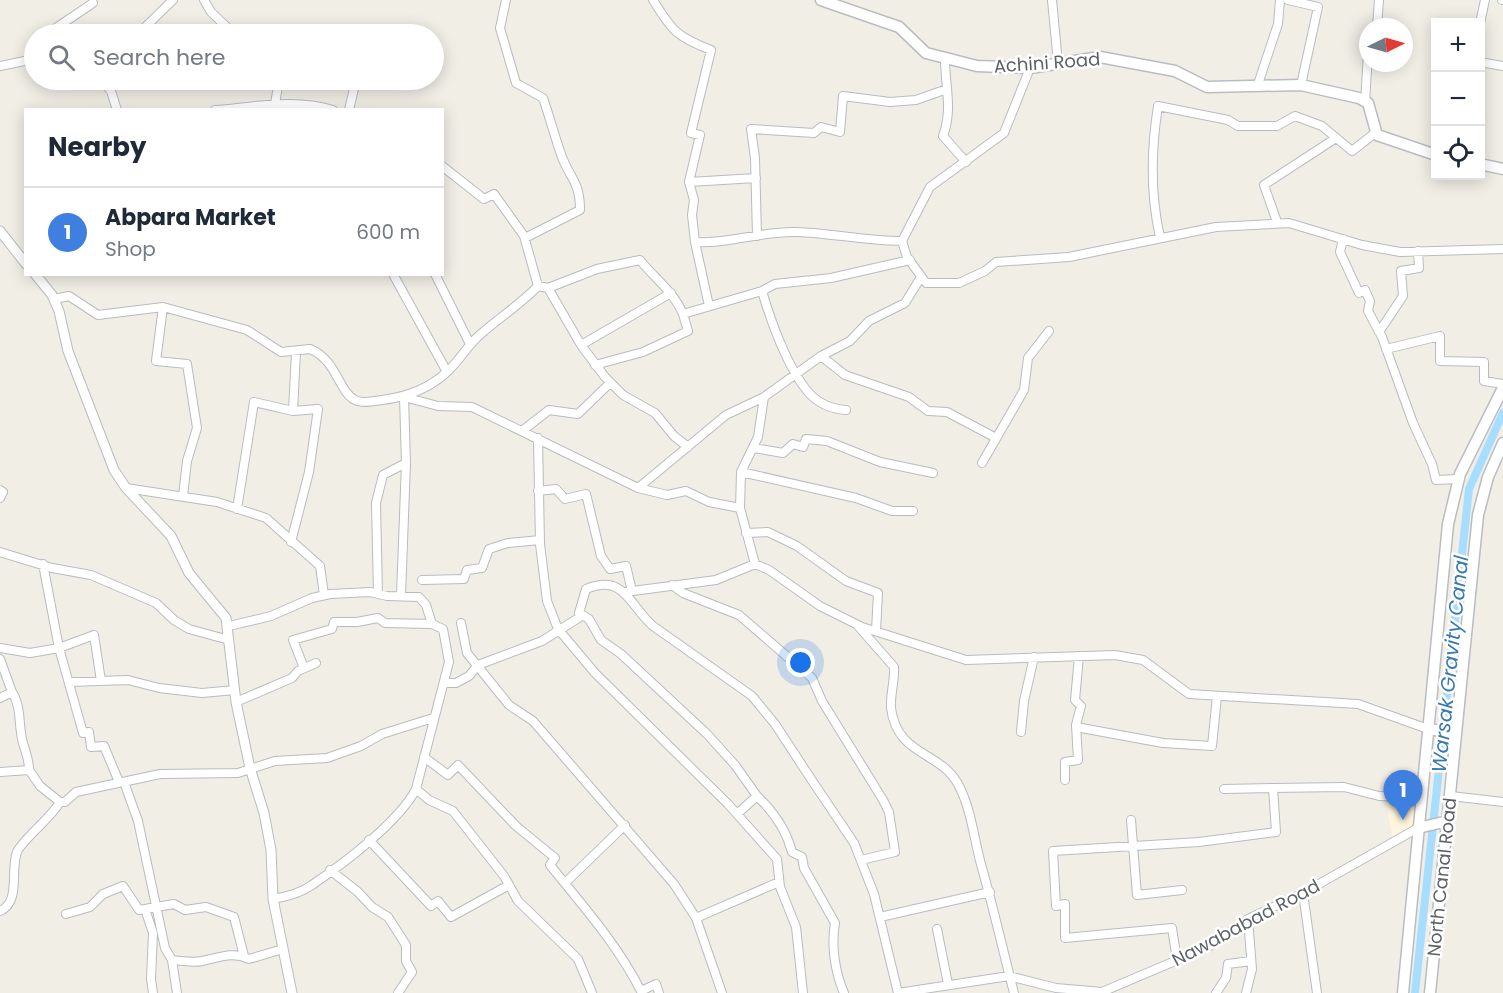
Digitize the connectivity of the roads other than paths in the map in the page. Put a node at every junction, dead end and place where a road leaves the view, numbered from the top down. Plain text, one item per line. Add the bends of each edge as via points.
1 (173, 0) edge
2 (204, 0) edge
3 (506, 0) edge
4 (653, 0) edge
5 (821, 0) edge
6 (1052, 0) edge
7 (1280, 0) edge
8 (1288, 0) edge
9 (1379, 0) edge
10 (1485, 0) edge
11 (93, 3) dead end
12 (1378, 18) edge
13 (1481, 18) edge
14 (62, 24) edge
15 (148, 24) edge
16 (224, 24) edge
17 (945, 59) junction
18 (24, 60) edge
19 (1058, 63) junction
20 (1485, 63) edge
21 (1, 64) edge
22 (1503, 66) edge
23 (1030, 68) junction
24 (1367, 72) edge
25 (1301, 85) junction
26 (1257, 87) junction
27 (947, 88) junction
28 (110, 90) edge
29 (277, 90) edge
30 (354, 90) edge
31 (1365, 102) junction
32 (275, 104) junction
33 (119, 108) edge
34 (235, 108) edge
35 (327, 108) edge
36 (349, 108) edge
37 (1375, 133) junction
38 (1336, 138) junction
39 (1431, 154) edge
40 (966, 162) junction
41 (1485, 165) edge
42 (444, 168) edge
43 (1503, 169) edge
44 (756, 178) junction
45 (689, 182) junction
46 (1277, 222) junction
47 (2, 236) edge
48 (757, 236) junction
49 (1160, 237) junction
50 (525, 238) junction
51 (1343, 239) junction
52 (902, 241) junction
53 (695, 242) junction
54 (1503, 249) edge
55 (1418, 251) junction
56 (910, 260) junction
57 (24, 262) edge
58 (37, 276) edge
59 (394, 276) edge
60 (436, 276) edge
61 (921, 278) junction
62 (538, 286) junction
63 (548, 288) junction
64 (762, 291) junction
65 (671, 293) junction
66 (54, 299) junction
67 (709, 306) junction
68 (163, 307) junction
69 (683, 315) junction
70 (1049, 331) dead end
71 (1379, 332) junction
72 (470, 344) junction
73 (581, 345) junction
74 (1386, 350) junction
75 (296, 352) junction
76 (821, 356) junction
77 (595, 365) junction
78 (447, 372) junction
79 (796, 372) junction
80 (610, 383) junction
81 (1503, 386) edge
82 (404, 397) junction
83 (764, 397) junction
84 (1498, 405) edge
85 (846, 410) dead end
86 (293, 411) junction
87 (522, 431) junction
88 (538, 438) junction
89 (996, 438) junction
90 (1503, 443) edge
91 (688, 447) junction
92 (754, 448) junction
93 (406, 463) junction
94 (982, 463) dead end
95 (741, 472) junction
96 (933, 473) dead end
97 (1459, 479) junction
98 (126, 488) junction
99 (638, 488) junction
100 (0, 489) edge
101 (538, 491) junction
102 (183, 496) junction
103 (0, 498) edge
104 (740, 508) junction
105 (237, 509) junction
106 (913, 511) dead end
107 (746, 533) junction
108 (540, 540) junction
109 (291, 542) junction
110 (0, 552) edge
111 (44, 564) junction
112 (755, 564) junction
113 (422, 580) dead end
114 (672, 585) junction
115 (629, 591) junction
116 (378, 594) junction
117 (324, 595) junction
118 (401, 596) junction
119 (579, 613) junction
120 (461, 623) dead end
121 (432, 624) junction
122 (856, 624) junction
123 (229, 626) junction
124 (558, 629) junction
125 (876, 631) junction
126 (229, 640) junction
127 (0, 648) edge
128 (59, 648) junction
129 (1079, 656) junction
130 (1034, 657) junction
131 (0, 659) edge
132 (316, 663) dead end
133 (478, 665) junction
134 (304, 668) junction
135 (101, 681) junction
136 (70, 682) junction
137 (444, 683) junction
138 (235, 690) junction
139 (12, 692) junction
140 (1217, 696) junction
141 (0, 698) edge
142 (236, 702) junction
143 (433, 718) junction
144 (1076, 727) junction
145 (1430, 729) junction
146 (1021, 732) dead end
147 (1455, 733) junction
148 (424, 757) junction
149 (250, 768) junction
150 (29, 770) junction
151 (0, 772) edge
152 (1065, 780) dead end
153 (122, 782) junction
154 (1273, 788) junction
155 (416, 789) junction
156 (1224, 789) dead end
157 (757, 796) junction
158 (1450, 796) junction
159 (1422, 798) junction
160 (60, 802) junction
161 (1503, 802) edge
162 (737, 814) junction
163 (1131, 820) dead end
164 (1443, 822) junction
165 (625, 825) junction
166 (1421, 827) junction
167 (369, 840) junction
168 (1132, 846) junction
169 (861, 860) junction
170 (330, 870) junction
171 (779, 882) junction
172 (565, 883) junction
173 (509, 885) junction
174 (1182, 890) dead end
175 (990, 892) junction
176 (1303, 893) junction
177 (273, 899) junction
178 (155, 907) junction
179 (145, 909) junction
180 (0, 911) edge
181 (66, 914) dead end
182 (880, 917) junction
183 (696, 918) junction
184 (1248, 919) junction
185 (937, 929) dead end
186 (283, 949) junction
187 (244, 956) junction
188 (172, 960) junction
189 (1177, 960) junction
190 (1251, 961) junction
191 (1009, 976) junction
192 (966, 982) junction
193 (950, 987) edge
194 (918, 990) edge
195 (1078, 992) edge
196 (153, 993) edge
197 (177, 993) edge
198 (292, 993) edge
199 (398, 993) edge
200 (592, 993) edge
201 (659, 993) edge
202 (722, 993) edge
203 (803, 993) edge
204 (844, 993) edge
205 (897, 993) edge
206 (968, 993) edge
207 (1014, 993) edge
208 (1102, 993) edge
209 (1216, 993) edge
210 (1246, 993) edge
211 (1317, 993) edge
212 (1402, 993) edge
213 (1430, 993) edge

1 - 15 street
2 - 16 street
3 - 50 street via 500,28 516,83 543,98 563,160 576,180 580,196 580,210
4 - 45 street via 683,39 711,50 690,133 700,135
5 - 17 main road, Achini Road via 899,27 919,49
6 - 19 street
7 - 26 street via 1278,24
8 - 25 street via 1318,7
9 - 12 street
10 - 13 street
11 - 14 street
17 - 23 main road, Achini Road via 977,66
17 - 27 street
18 - 21 street
19 - 23 main road, Achini Road
19 - 26 main road, Achini Road via 1100,57 1175,70 1207,87
20 - 22 street
23 - 40 street via 1004,133
24 - 31 street
25 - 26 main road, Achini Road
25 - 31 main road, Achini Road
27 - 40 street via 950,99 943,136
27 - 44 street via 916,100 890,102 843,96 840,132 821,127 814,133 751,129
28 - 33 street
29 - 32 street
30 - 36 street
31 - 37 main road
32 - 34 street
32 - 35 street via 312,103
37 - 38 street via 1352,151
37 - 39 main road via 1382,139
38 - 46 street via 1264,184
38 - 49 street via 1322,126 1295,116 1277,126 1238,126 1218,117 1158,106 1153,136 1152,201
40 - 52 street via 930,188
41 - 43 main road
42 - 50 street via 484,199 494,194
44 - 45 street
44 - 48 street
45 - 53 street via 694,200
46 - 49 street
46 - 51 street
47 - 57 street
48 - 52 street via 797,232
48 - 53 street
49 - 61 street via 1068,258 996,262 959,283 926,283
50 - 62 street
51 - 55 street via 1400,252
51 - 71 street via 1340,252 1359,294 1365,290 1370,301 1368,311
52 - 56 street
53 - 67 street
54 - 55 street
55 - 71 street via 1419,268 1401,271 1403,296
56 - 61 street
56 - 64 street via 831,278 775,284
58 - 66 street
59 - 78 street
60 - 72 street
61 - 76 street via 904,303 869,321 850,341
62 - 63 street
62 - 72 street
63 - 65 street via 597,269 640,260
63 - 73 street
64 - 67 street
64 - 79 street via 777,335
65 - 69 street
65 - 73 street
66 - 68 street via 69,297 98,315
66 - 98 street via 84,399 114,470
67 - 69 street
68 - 75 street via 238,327 282,352
68 - 102 street via 156,361 187,364 197,428 187,461
69 - 77 street via 688,331 643,352
70 - 89 street via 1028,358 1024,390
71 - 74 street
72 - 78 street
73 - 77 street
74 - 81 street via 1440,336 1440,361 1484,362 1484,381
74 - 97 street via 1436,480
75 - 82 street via 316,352 335,369 354,400
75 - 86 street
76 - 79 street
76 - 89 street via 845,375 909,397 928,411 947,412
77 - 80 street
78 - 82 street
79 - 83 street
79 - 85 street via 810,394 831,408
80 - 87 street via 578,414 549,410
80 - 91 street via 655,413
81 - 84 main road
82 - 87 street via 438,406 472,407
82 - 93 street
83 - 91 street via 726,415
83 - 92 street
84 - 97 main road
86 - 105 street via 254,402
86 - 109 street via 318,409 309,472
87 - 88 street
88 - 99 street
88 - 101 street
89 - 94 street
90 - 147 main road, North Canal Road via 1488,477 1478,515
91 - 99 street
92 - 95 street
92 - 96 street via 783,453 793,444 803,447 806,439 827,441 880,462
93 - 116 street via 383,475 376,503
93 - 118 street
95 - 104 street
95 - 106 street via 856,498 892,511
97 - 145 main road via 1448,524
98 - 102 street
98 - 123 street via 171,536 189,573
99 - 104 street via 667,495 686,491 709,502
100 - 103 street
101 - 108 street
101 - 115 street via 556,489 566,499 586,494 601,555 610,569 626,566
102 - 105 street
104 - 107 street
105 - 109 street via 266,518
107 - 112 street
107 - 125 street via 768,531 846,581 878,593
108 - 113 street via 489,549 482,568 467,570 464,579
108 - 124 street via 547,601
109 - 117 street via 320,566
110 - 111 street
111 - 126 street via 91,575 137,593 189,629
111 - 128 street
112 - 114 street via 716,580
112 - 122 street
114 - 115 street
114 - 169 street via 739,615 812,678 889,812 895,852
115 - 119 street via 610,584 586,589
115 - 169 street via 638,613 653,626 752,696 811,778
116 - 117 street
116 - 118 street
117 - 123 street via 271,616
118 - 121 street via 419,597
119 - 124 street via 580,617
119 - 157 street via 589,619 601,640 707,734
120 - 133 street via 467,653
121 - 134 street via 385,623 378,618 334,622 332,628 293,640
121 - 137 street via 443,629 449,662
122 - 125 street
122 - 175 street via 894,667 891,706 897,728 911,747 935,761 958,783
123 - 126 street
124 - 133 street via 542,641
124 - 162 street via 632,712
125 - 130 street via 966,660
126 - 138 street
127 - 128 street via 30,653
128 - 135 street via 94,635
128 - 136 street
129 - 130 street
129 - 140 street via 1115,655 1143,660 1189,694
129 - 144 street via 1075,700 1081,706
130 - 146 street
131 - 139 street
132 - 134 street
133 - 137 street via 456,683
133 - 165 street via 509,705 534,720
134 - 142 street via 291,678
135 - 136 street
135 - 138 street via 128,680 202,693
136 - 153 street via 83,733 89,732 91,747 105,746
137 - 143 street
138 - 142 street
139 - 141 street
139 - 150 street via 29,755
140 - 144 street via 1212,746 1164,743
140 - 145 street via 1358,704
142 - 149 street
143 - 148 street
143 - 149 street via 327,758 296,758
144 - 152 street via 1078,760 1065,762
145 - 147 main road
145 - 159 main road
147 - 158 main road, North Canal Road
148 - 155 street
148 - 172 street via 448,775 458,765 516,826 555,858 550,865
149 - 153 street via 238,773 160,774
149 - 177 street via 271,850
150 - 151 street
150 - 160 street via 40,786
153 - 160 street via 76,792
153 - 178 street via 138,821
154 - 156 street
154 - 159 street via 1344,787 1379,796
154 - 168 street via 1276,832
155 - 167 street via 400,814
155 - 173 street via 453,811
157 - 162 street
157 - 204 street via 788,835 792,852 802,857 804,868 835,923 832,936
158 - 161 street
158 - 164 main road, North Canal Road
159 - 166 main road
160 - 180 street via 18,850 12,899
162 - 171 street via 777,859
163 - 168 street
164 - 166 main road
164 - 213 main road, North Canal Road
165 - 172 street
165 - 183 street via 674,884
166 - 176 street, Nawababad Road
166 - 212 main road
167 - 170 street
167 - 173 street via 431,906 438,901 451,917
168 - 174 street via 1137,895
168 - 189 street via 1053,851 1056,906 1065,904 1065,938 1172,928
169 - 182 street
170 - 177 street via 310,886
170 - 199 street via 388,917 406,945 406,961 412,972
171 - 183 street
171 - 203 street via 796,927
172 - 201 street via 627,963 641,991 656,984
173 - 200 street via 518,901 578,959
175 - 182 street
175 - 191 street
176 - 184 street, Nawababad Road
176 - 211 street
177 - 186 street
178 - 179 street
178 - 187 street via 206,907 234,917
178 - 188 street via 165,948
179 - 181 street via 139,910 123,886 103,894 90,907
179 - 196 street via 153,933
182 - 205 street
183 - 202 street
184 - 189 street, Nawababad Road via 1208,947
184 - 190 street
185 - 193 street
186 - 187 street via 249,959
186 - 198 street
187 - 188 street via 217,956 201,962
188 - 197 street
189 - 208 street, Nawababad Road
190 - 209 street via 1228,964 1226,978
190 - 210 street
191 - 192 street, Nawababad Road
191 - 195 street, Nawababad Road
191 - 207 street
192 - 193 street, Nawababad Road
192 - 206 street
193 - 194 street, Nawababad Road
194 - 205 street, Nawababad Road
195 - 208 street, Nawababad Road

